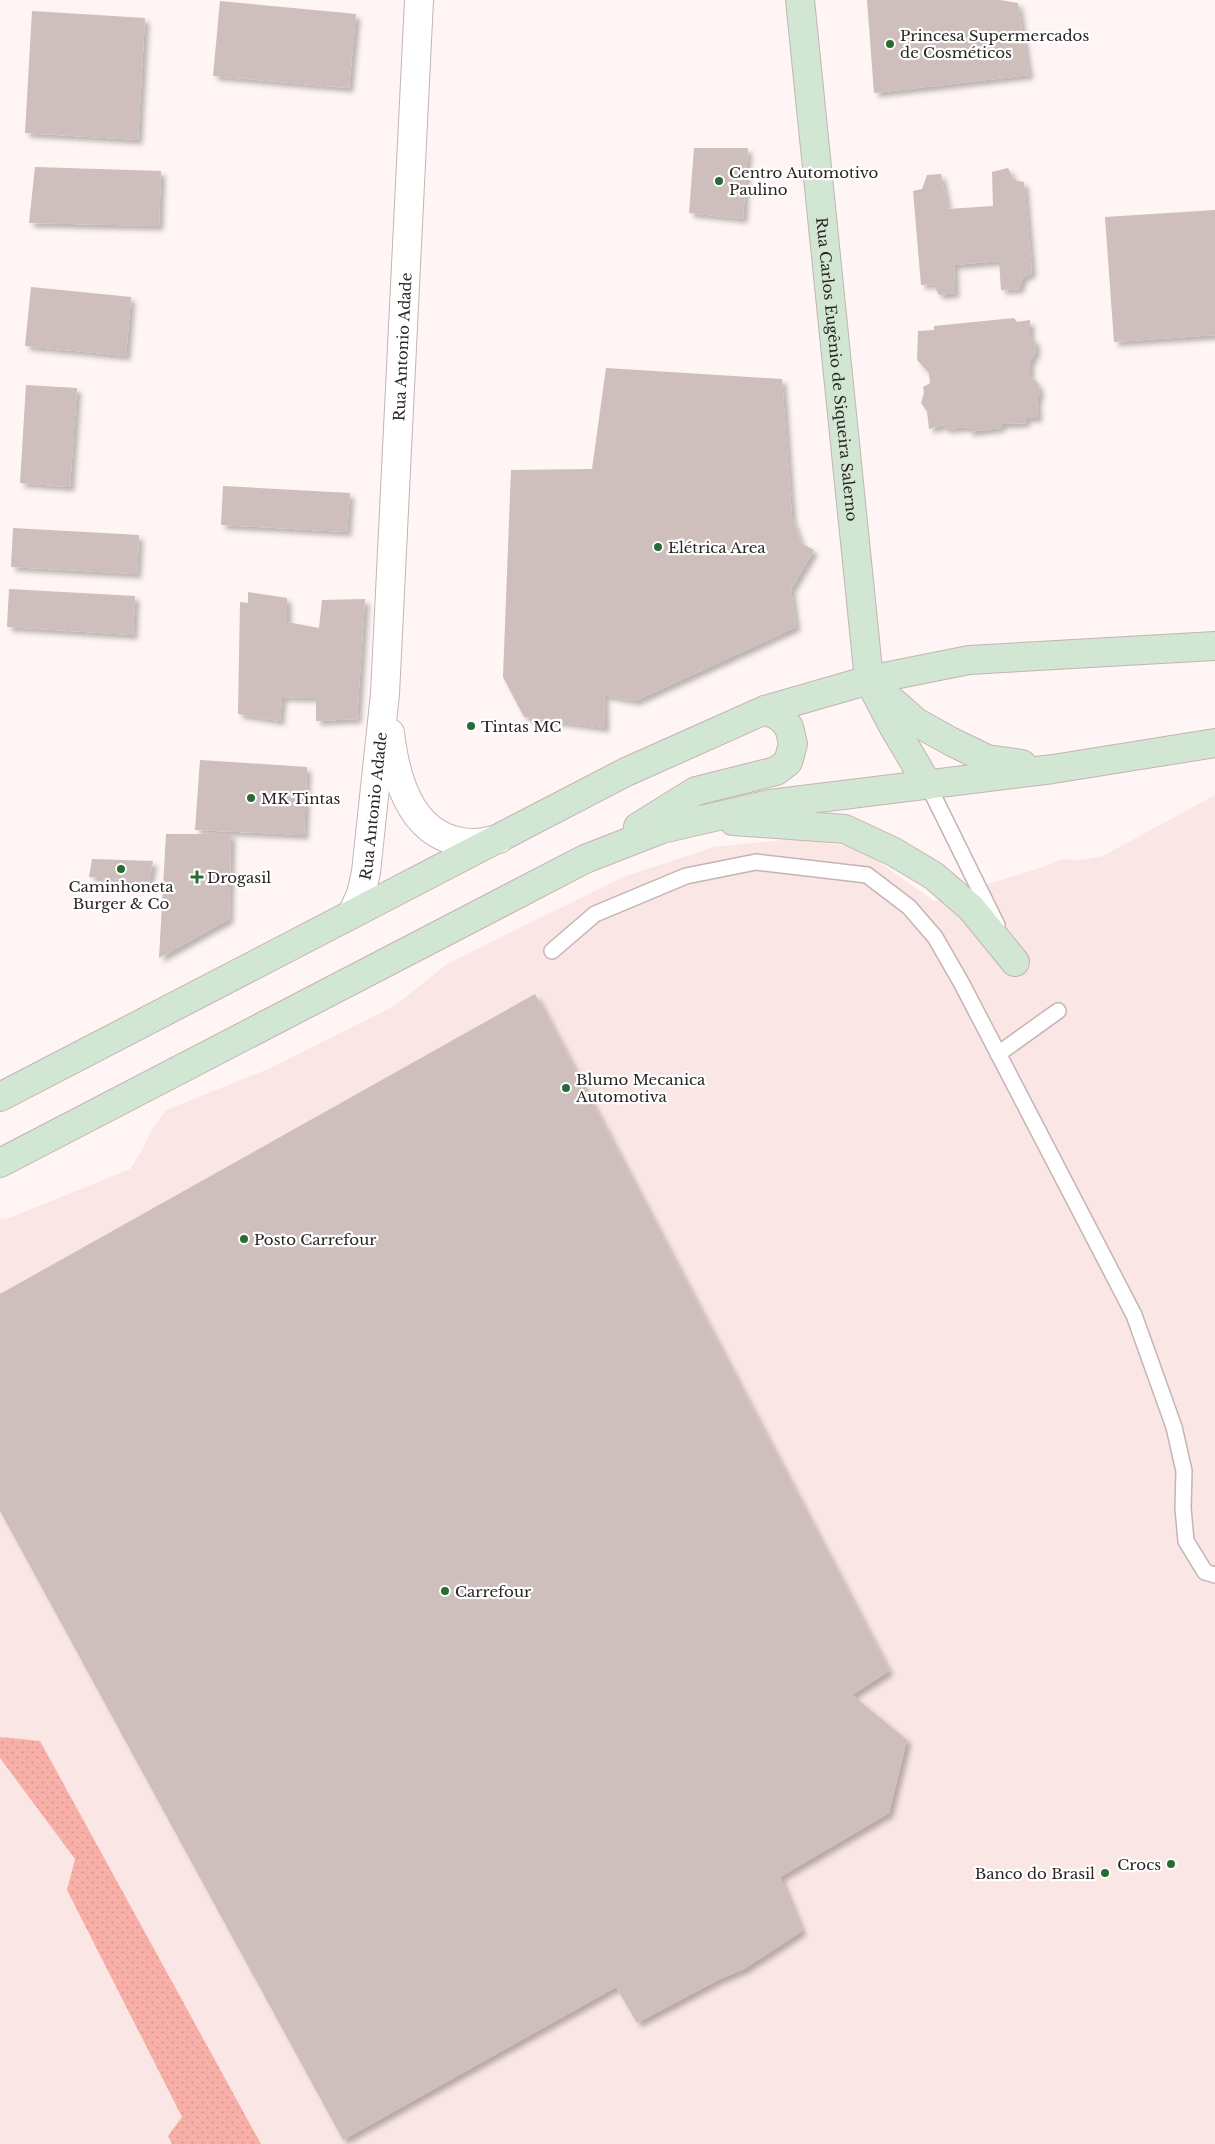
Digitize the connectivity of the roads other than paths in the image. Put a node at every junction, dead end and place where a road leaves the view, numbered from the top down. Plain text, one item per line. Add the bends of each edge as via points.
1 (420, 0) edge
2 (800, 0) edge
3 (1215, 646) edge
4 (869, 680) junction
5 (385, 694) junction
6 (765, 710) junction
7 (1215, 743) edge
8 (1053, 769) junction
9 (928, 785) junction
10 (704, 819) junction
11 (500, 839) junction
12 (585, 859) junction
13 (352, 914) junction
14 (552, 951) dead end
15 (1015, 962) joint
16 (1058, 1011) dead end
17 (998, 1054) junction
18 (0, 1097) edge
19 (0, 1163) edge
20 (1215, 1575) edge

1 - 5 street, Rua Antonio Adade
2 - 4 main road, Rua Carlos Eugênio de Siqueira Salerno
3 - 4 main road via 969,660
4 - 6 main road
4 - 8 main road via 916,722 987,759
4 - 9 main road
5 - 11 street, Rua Antonio Adade via 397,774 411,809 432,831 459,842
5 - 13 street, Rua Antonio Adade via 366,872
6 - 11 main road via 626,772
6 - 12 main road via 789,727 793,744 788,762 776,771 696,791
7 - 8 main road
8 - 9 main road
9 - 10 main road via 770,804
9 - 15 lane
10 - 12 main road via 662,829
10 - 15 main road via 845,829 894,852 934,876 971,908
11 - 13 main road
12 - 19 main road
13 - 18 main road
14 - 17 lane via 595,914 686,876 756,862 867,875 909,907 935,937
16 - 17 lane
17 - 20 lane via 1134,1315 1174,1427 1184,1471 1186,1541 1206,1572

